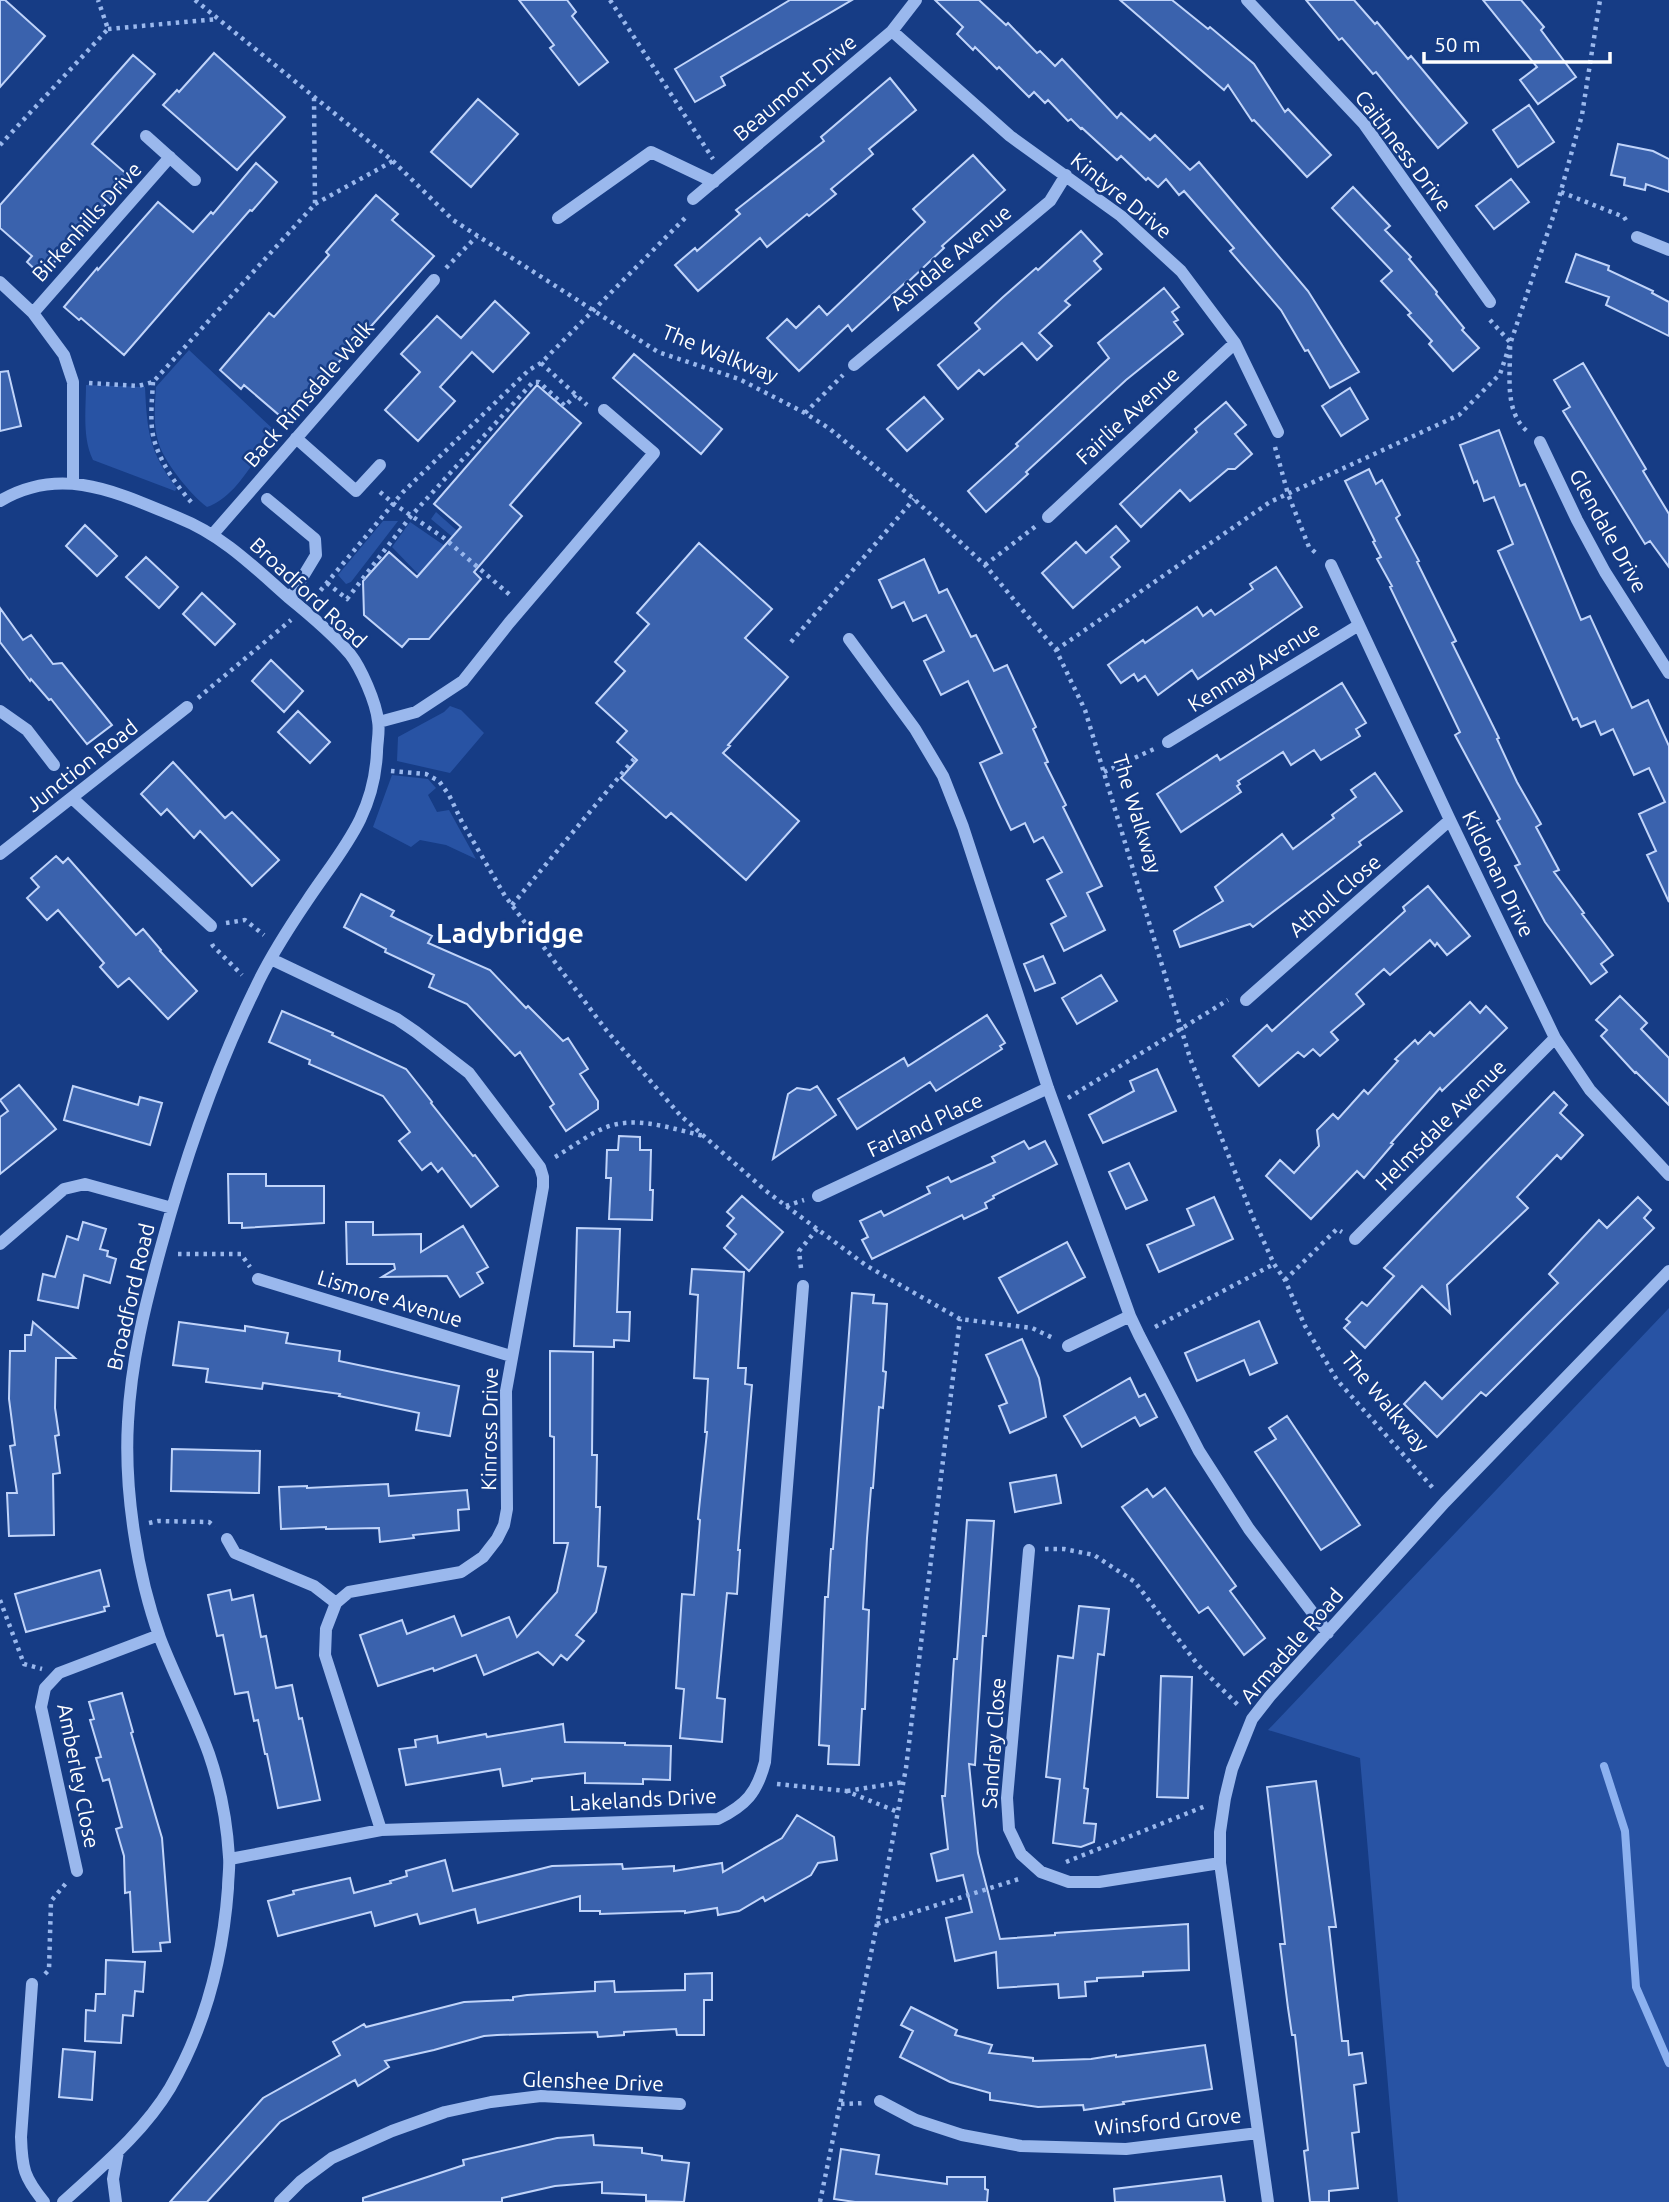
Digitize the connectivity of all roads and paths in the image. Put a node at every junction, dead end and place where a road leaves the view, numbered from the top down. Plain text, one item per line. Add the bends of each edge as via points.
1 (98, 0) edge
2 (195, 0) edge
3 (610, 0) edge
4 (916, 0) edge
5 (1247, 0) edge
6 (1600, 0) edge
7 (218, 19) junction
8 (108, 29) junction
9 (892, 31) junction
10 (314, 97) junction
11 (146, 136) dead end
12 (0, 145) edge
13 (170, 158) junction
14 (393, 161) junction
15 (1066, 175) junction
16 (718, 178) junction
17 (195, 180) dead end
18 (1561, 192) junction
19 (693, 199) joint
20 (315, 204) junction
21 (558, 218) dead end
22 (477, 236) junction
23 (1637, 237) joint
24 (1669, 250) edge
25 (434, 280) joint
26 (0, 282) edge
27 (1490, 302) joint
28 (592, 311) junction
29 (33, 313) junction
30 (1510, 342) junction
31 (1235, 343) junction
32 (541, 363) junction
33 (854, 365) joint
34 (73, 382) junction
35 (153, 382) junction
36 (576, 395) junction
37 (604, 410) joint
38 (805, 413) junction
39 (1278, 432) joint
40 (296, 438) junction
41 (1540, 442) joint
42 (380, 465) dead end
43 (366, 480) junction
44 (73, 483) junction
45 (1288, 494) junction
46 (267, 499) dead end
47 (914, 499) junction
48 (0, 501) edge
49 (394, 504) junction
50 (411, 516) junction
51 (1048, 517) joint
52 (198, 525) junction
53 (213, 534) junction
54 (985, 565) junction
55 (1331, 565) joint
56 (327, 583) junction
57 (290, 598) junction
58 (523, 607) junction
59 (304, 610) junction
60 (1359, 625) junction
61 (849, 639) dead end
62 (791, 642) dead end
63 (1056, 650) junction
64 (1669, 673) edge
65 (187, 707) joint
66 (0, 711) edge
67 (379, 722) junction
68 (1168, 742) joint
69 (634, 759) dead end
70 (54, 765) dead end
71 (376, 769) junction
72 (1104, 772) junction
73 (72, 798) junction
74 (1450, 820) junction
75 (0, 854) edge
76 (512, 905) junction
77 (211, 926) junction
78 (279, 946) junction
79 (271, 959) junction
80 (255, 988) junction
81 (1246, 1000) joint
82 (1181, 1028) junction
83 (1555, 1038) junction
84 (1048, 1088) junction
85 (1055, 1106) junction
86 (705, 1137) junction
87 (540, 1167) junction
88 (1669, 1175) edge
89 (818, 1196) dead end
90 (172, 1208) junction
91 (817, 1229) junction
92 (1355, 1239) joint
93 (0, 1244) edge
94 (159, 1254) junction
95 (1274, 1264) junction
96 (1669, 1272) edge
97 (258, 1279) joint
98 (1285, 1280) junction
99 (803, 1286) joint
100 (1130, 1317) junction
101 (960, 1319) junction
102 (1139, 1335) junction
103 (1068, 1346) joint
104 (511, 1356) junction
105 (1445, 1502) junction
106 (134, 1526) junction
107 (227, 1539) joint
108 (1029, 1550) joint
109 (0, 1600) edge
110 (336, 1603) junction
111 (1328, 1633) junction
112 (159, 1635) junction
113 (59, 1674) junction
114 (1252, 1719) junction
115 (760, 1782) junction
116 (903, 1782) junction
117 (846, 1791) junction
118 (898, 1812) junction
119 (381, 1830) junction
120 (230, 1859) junction
121 (1220, 1863) junction
122 (77, 1871) joint
123 (32, 1984) joint
124 (880, 2101) dead end
125 (680, 2104) dead end
126 (1258, 2133) junction
127 (118, 2152) junction
128 (44, 2202) edge
129 (63, 2202) edge
130 (116, 2202) edge
131 (280, 2202) edge
132 (820, 2202) edge
133 (1268, 2202) edge

1 - 8 path
2 - 7 path, The Walkway
3 - 16 path
4 - 9 street, Beaumont Drive
5 - 27 street, Caithness Drive via 1364,124
6 - 18 path via 1582,115
7 - 8 path
7 - 10 path, The Walkway
8 - 12 path
9 - 15 street, Kintyre Drive via 1010,136
9 - 16 street, Beaumont Drive
10 - 14 path, The Walkway
10 - 20 path
11 - 13 street, Birkenhills Drive
13 - 17 street, Birkenhills Drive
13 - 29 street, Birkenhills Drive
14 - 20 path
14 - 22 path, The Walkway via 453,220
15 - 31 street, Kintyre Drive via 1121,216 1181,271
15 - 33 street, Ashdale Avenue via 1050,201
16 - 19 street, Beaumont Drive
16 - 21 street via 650,152
18 - 23 path via 1624,217
18 - 30 path
19 - 28 path via 688,216
20 - 35 path
22 - 25 path
22 - 28 path, The Walkway
23 - 24 street
25 - 40 street, Back Rimsdale Walk
26 - 29 street, Birkenhills Drive
27 - 30 path via 1481,309
28 - 32 path
28 - 38 path, The Walkway via 658,352 739,379
29 - 34 street, Birkenhills Drive via 64,355
30 - 41 path via 1511,406 1520,425
30 - 45 path via 1500,374 1459,415
31 - 39 street, Kintyre Drive
31 - 51 street, Fairlie Avenue
32 - 36 path
32 - 49 path
33 - 38 path
34 - 35 path via 138,386
34 - 44 street, Birkenhills Drive
35 - 52 path via 154,441 196,508
36 - 37 path via 594,411
36 - 50 path via 565,406 539,382 533,382
37 - 58 street via 654,453
38 - 47 path, The Walkway
39 - 45 path via 1275,447
40 - 43 street via 356,491
40 - 53 street, Back Rimsdale Walk
41 - 64 street, Glendale Drive via 1605,572
42 - 43 street
43 - 49 path
44 - 48 street via 43,483
44 - 52 street via 114,492
45 - 55 path via 1309,547
45 - 63 path
46 - 57 street via 315,539 316,555
47 - 54 path, The Walkway
47 - 62 path
49 - 50 path
49 - 56 path
50 - 56 path via 347,599
50 - 58 path via 444,538
51 - 54 path
52 - 53 street
53 - 57 street, Broadford Road
54 - 63 path, The Walkway
55 - 60 street, Kildonan Drive
56 - 59 path
57 - 59 street, Broadford Road
58 - 67 street via 463,681 416,712
59 - 65 path
59 - 67 street, Broadford Road via 352,657
60 - 68 street, Kenmay Avenue
60 - 74 street, Kildonan Drive
61 - 84 street via 915,729 943,776
63 - 72 path, The Walkway via 1086,710
65 - 73 street, Junction Road
66 - 70 street via 27,730
67 - 71 street, Broadford Road
68 - 72 path
69 - 76 path
71 - 76 path via 426,774 439,781
71 - 78 street, Broadford Road via 367,807 349,841
72 - 82 path, The Walkway
73 - 75 street, Junction Road
73 - 77 street
74 - 81 street, Atholl Close
74 - 83 street, Kildonan Drive
76 - 86 path via 607,1031
77 - 78 path via 245,920
77 - 80 path via 213,946
78 - 79 street, Broadford Road
79 - 80 street, Broadford Road
79 - 87 street via 416,1032 469,1073
80 - 90 street, Broadford Road via 195,1132
81 - 82 path via 1230,999
82 - 85 path
82 - 95 path, The Walkway
83 - 88 street, Kildonan Drive via 1590,1090
83 - 92 street, Helmsdale Avenue
84 - 85 street
84 - 89 street, Farland Place
85 - 100 street
86 - 87 path via 626,1122 603,1128
86 - 91 path
87 - 104 street, Kinross Drive via 543,1187
90 - 93 street via 85,1184 64,1189
90 - 94 street, Broadford Road
91 - 99 path via 799,1251
91 - 101 path via 866,1266
92 - 98 path via 1337,1228
94 - 97 path via 241,1254
94 - 106 street, Broadford Road via 133,1369 128,1476
95 - 98 path, The Walkway
95 - 102 path
96 - 105 street, Armadale Road
97 - 104 street, Lismore Avenue
98 - 105 path, The Walkway via 1337,1380
99 - 115 street
100 - 102 street
100 - 103 street
101 - 103 path via 1032,1328
101 - 116 path
102 - 111 street via 1206,1462 1249,1529
104 - 110 street, Kinross Drive via 506,1391 507,1509 497,1539 483,1557 461,1572 349,1592
105 - 111 street, Armadale Road
106 - 107 path via 158,1521 209,1522
106 - 112 street, Broadford Road
107 - 110 street via 235,1553 314,1586
108 - 114 path via 1064,1549 1094,1555 1135,1582 1198,1664
108 - 121 street, Sandray Close via 1007,1798 1009,1829 1021,1854 1041,1872 1069,1882 1099,1882
109 - 113 path via 24,1664
110 - 119 street via 326,1629 325,1655
111 - 114 street, Armadale Road
112 - 113 street, Amberley Close
112 - 120 street, Broadford Road via 208,1752
113 - 122 street, Amberley Close via 45,1688 41,1707
114 - 121 street, Armadale Road via 1225,1798
115 - 117 path
115 - 119 street, Lakelands Drive via 748,1799 718,1818
116 - 117 path
116 - 118 path
117 - 118 path
118 - 132 path
119 - 120 street, Lakelands Drive
120 - 127 street, Broadford Road via 218,1963 205,2007 170,2088
121 - 126 street, Armadale Road
122 - 123 path via 51,1901 49,1970
123 - 128 street via 22,2161 29,2184
124 - 126 street, Winsford Grove via 962,2136 1021,2146 1126,2149
125 - 131 street, Glenshee Drive via 541,2096 444,2112 332,2158
126 - 133 street, Armadale Road
127 - 129 street, Broadford Road
127 - 130 street via 113,2179

